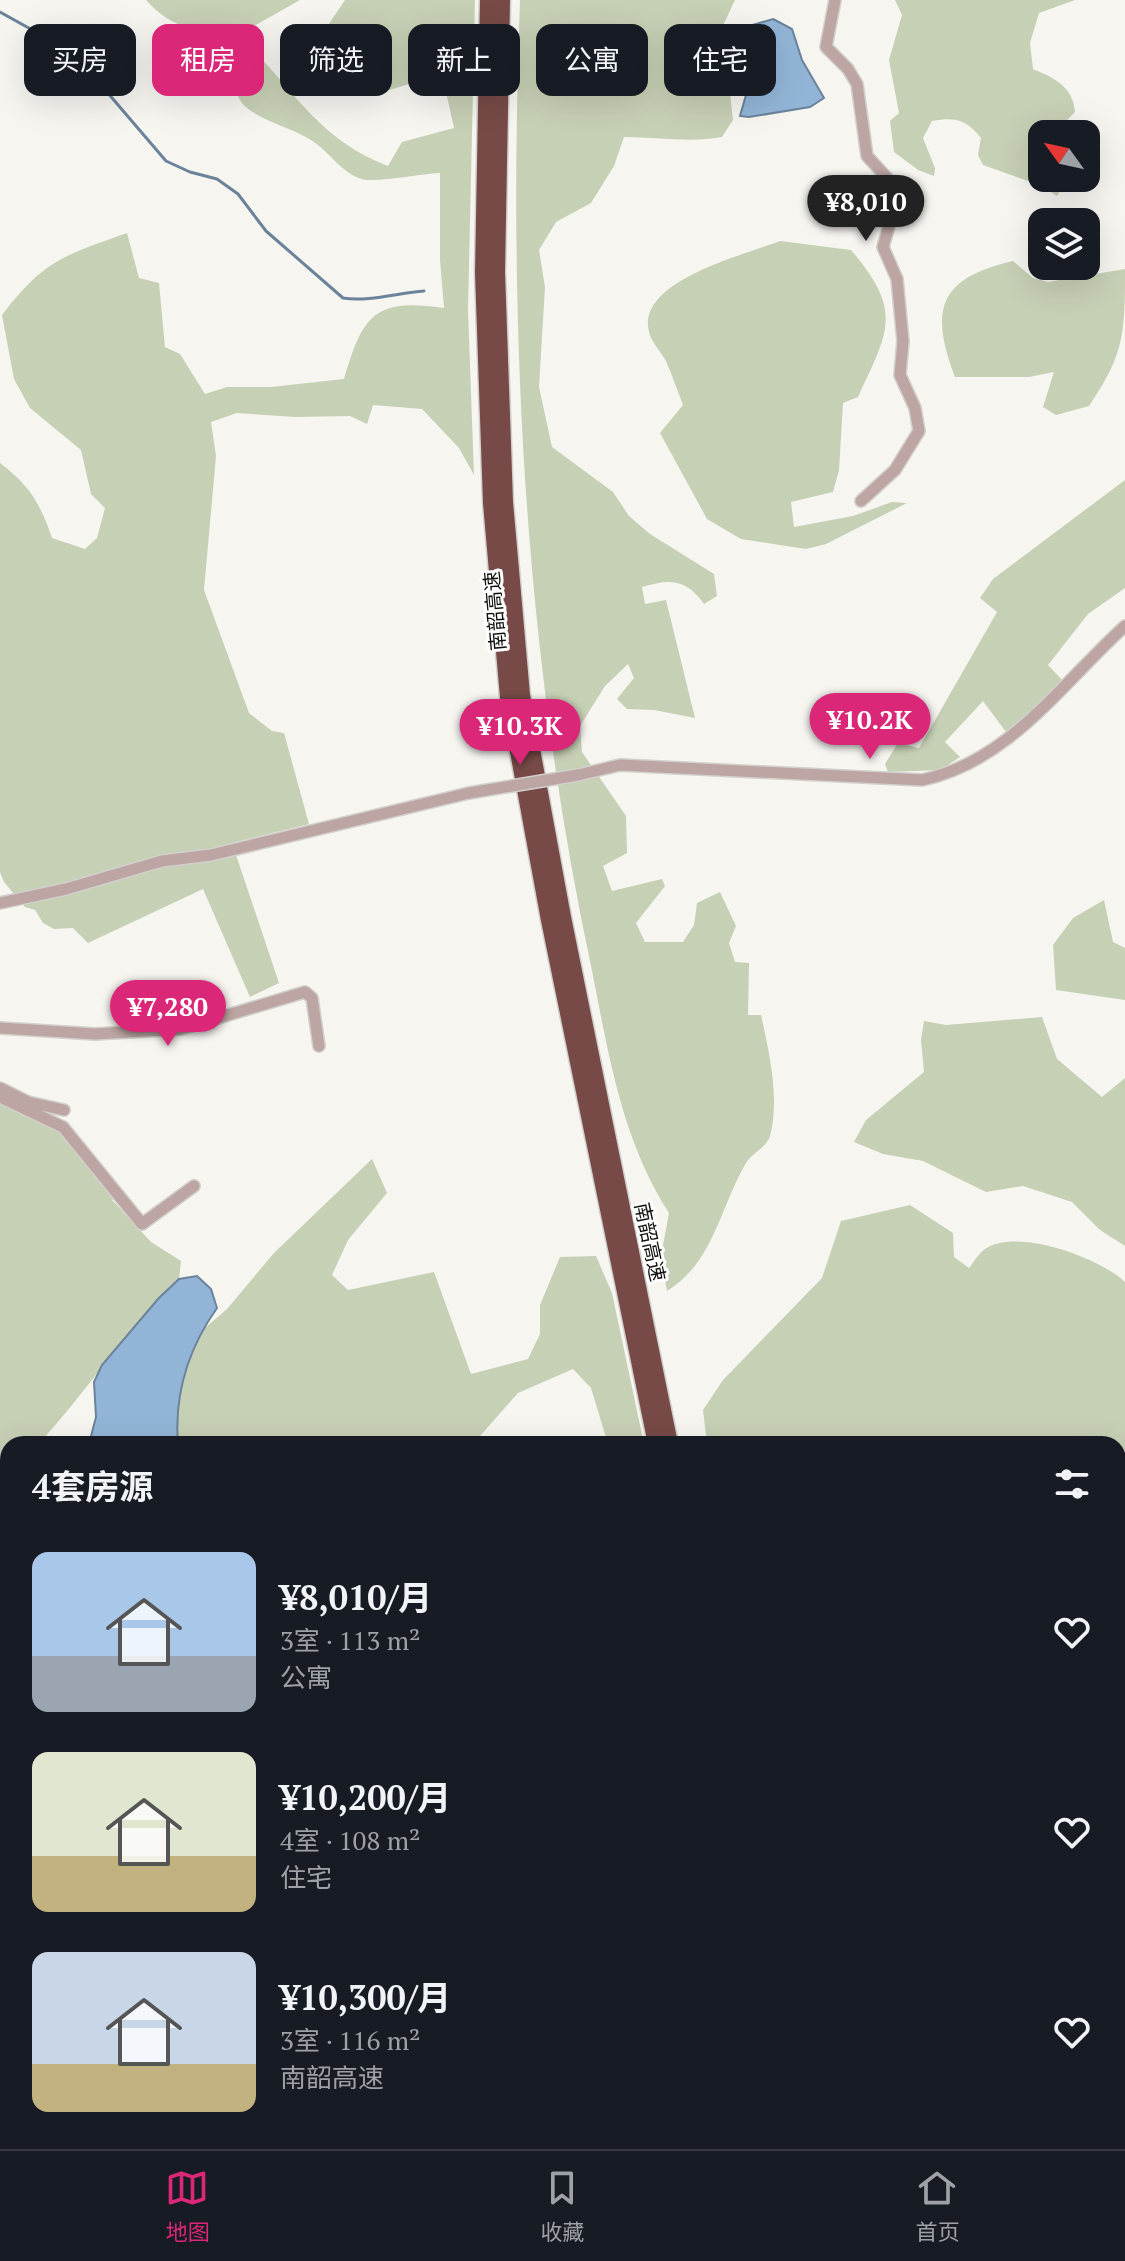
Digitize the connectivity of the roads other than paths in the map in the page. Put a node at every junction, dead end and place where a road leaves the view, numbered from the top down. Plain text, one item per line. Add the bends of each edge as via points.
1 (488, 0) edge
2 (502, 0) edge
3 (835, 0) edge
4 (861, 501) dead end
5 (1125, 626) edge
6 (0, 903) edge
7 (0, 1028) edge
8 (319, 1046) dead end
9 (0, 1088) edge
10 (0, 1097) edge
11 (64, 1110) dead end
12 (194, 1186) dead end
13 (654, 1436) edge
14 (668, 1436) edge

1 - 13 highway, 南韶高速 via 484,288 491,503 508,697
2 - 14 highway, 南韶高速 via 497,272 505,502 522,695
3 - 4 street via 826,47 857,84 867,156 899,191 883,252 895,272 903,341 900,375 919,431 895,470
5 - 6 street, bridge via 1036,715 944,775 877,779 620,765 469,793 211,855 162,861
7 - 8 street via 95,1034 181,1029 305,992 312,998
9 - 11 street via 28,1102
10 - 12 street via 63,1127 142,1224

